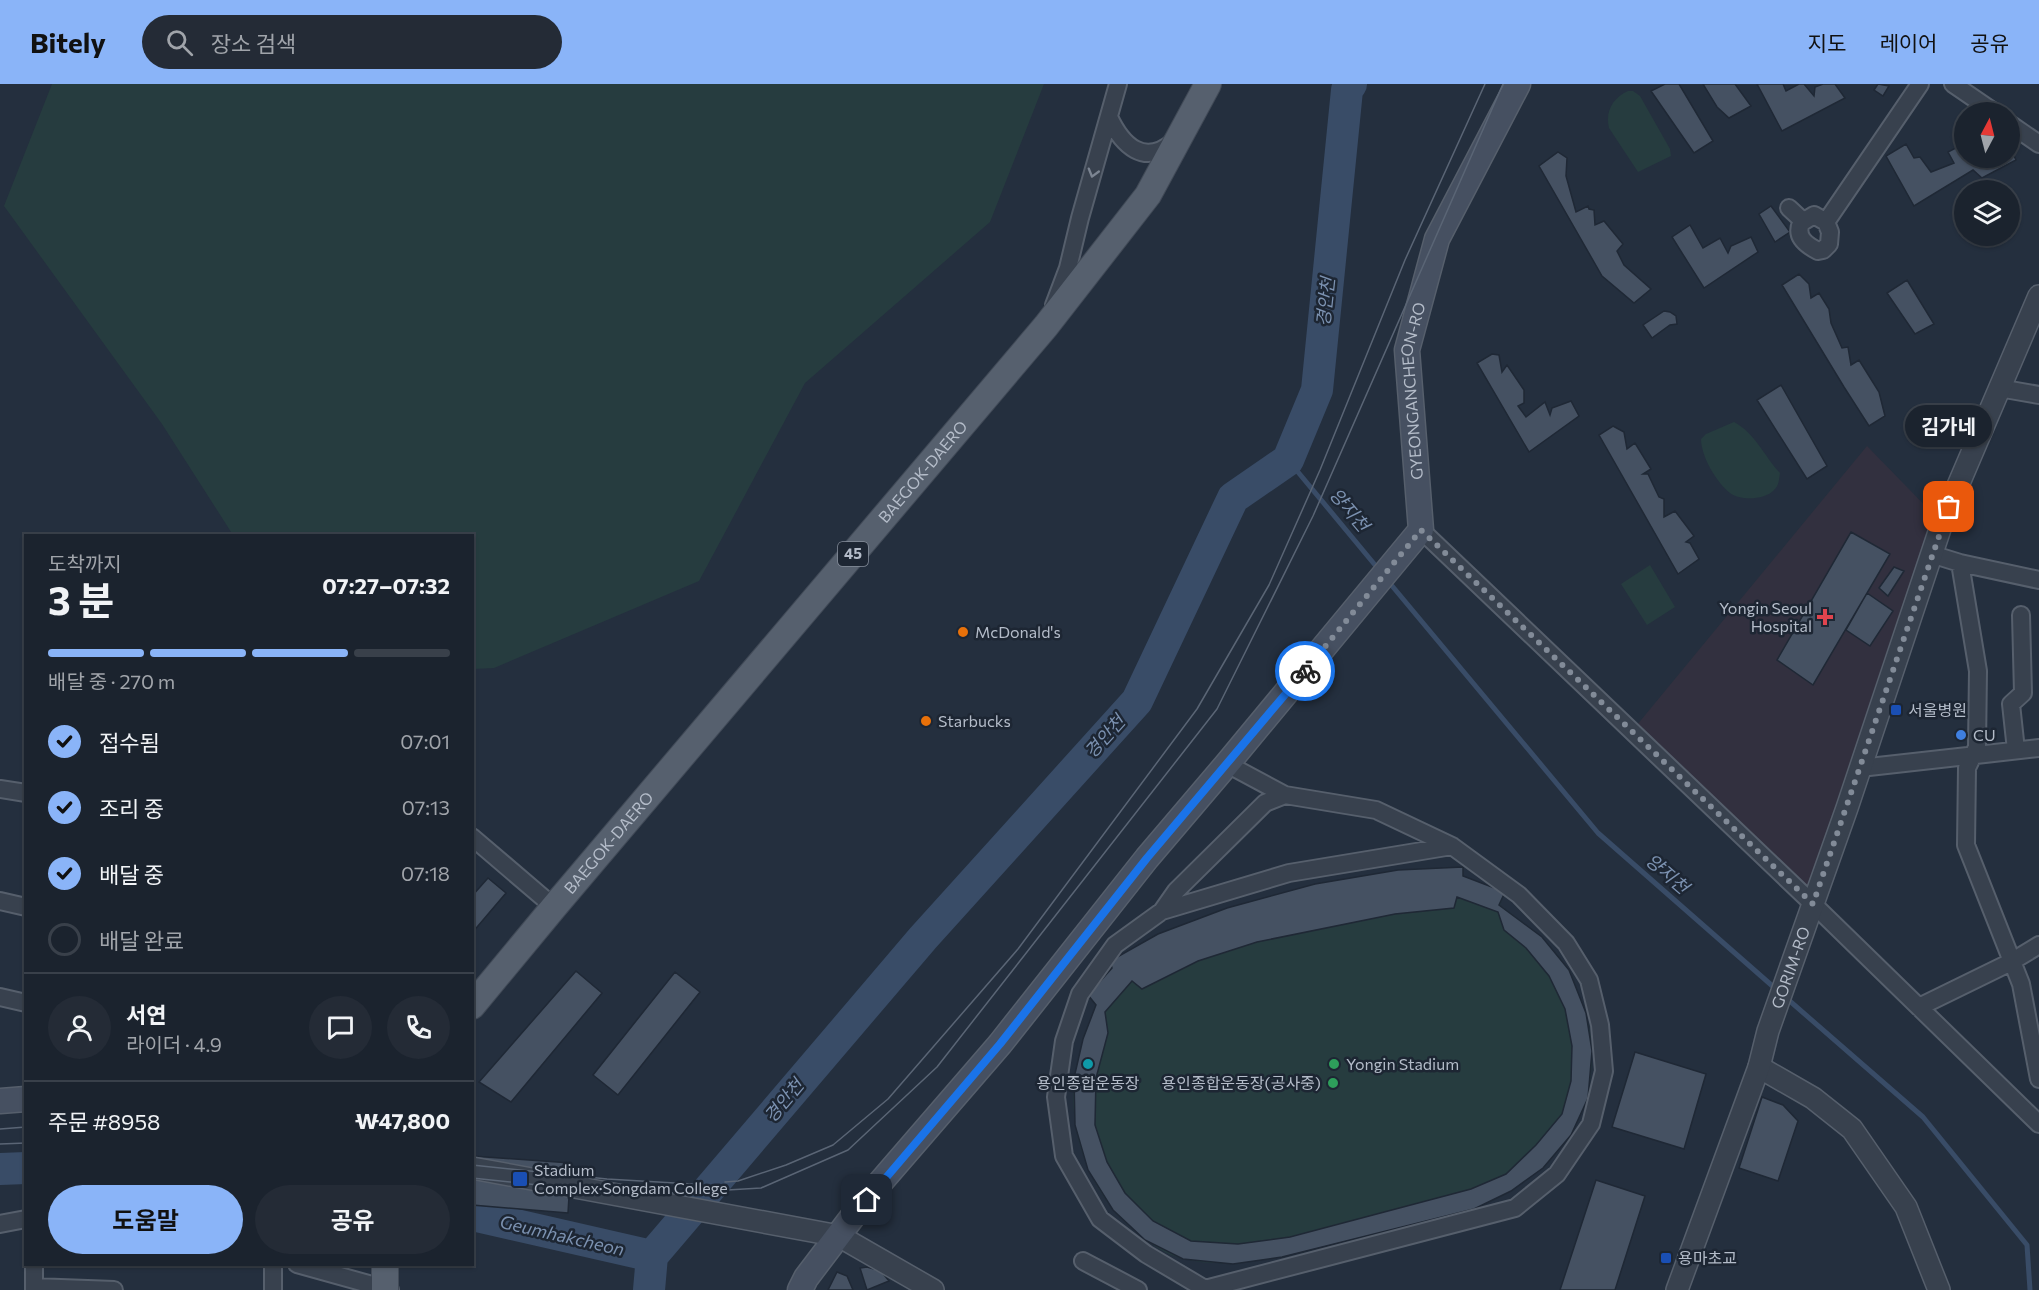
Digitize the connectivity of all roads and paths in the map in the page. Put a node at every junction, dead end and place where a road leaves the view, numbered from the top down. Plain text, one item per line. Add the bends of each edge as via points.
1 (1118, 84) edge
2 (1208, 84) edge
3 (1518, 84) edge
4 (1920, 84) edge
5 (1953, 84) edge
6 (1979, 102) edge
7 (1109, 117) junction
8 (2020, 131) edge
9 (1180, 137) junction
10 (2039, 144) edge
11 (1789, 208) dead end
12 (1803, 221) junction
13 (1826, 222) junction
14 (2039, 296) edge
15 (1046, 326) junction
16 (1999, 388) junction
17 (2039, 395) edge
18 (1416, 537) junction
19 (1931, 554) junction
20 (1960, 563) junction
21 (2039, 580) edge
22 (2022, 615) dead end
23 (2039, 748) edge
24 (2016, 750) junction
25 (1972, 755) junction
26 (1227, 764) junction
27 (1860, 768) junction
28 (0, 789) edge
29 (24, 792) edge
30 (1285, 795) junction
31 (474, 839) edge
32 (1452, 846) junction
33 (0, 901) edge
34 (24, 907) edge
35 (554, 907) junction
36 (1812, 908) junction
37 (1162, 910) junction
38 (2039, 945) edge
39 (2012, 962) junction
40 (0, 997) edge
41 (24, 1003) edge
42 (474, 1004) edge
43 (1919, 1007) junction
44 (1760, 1067) junction
45 (2039, 1079) edge
46 (24, 1099) edge
47 (0, 1101) edge
48 (2039, 1124) edge
49 (474, 1168) edge
50 (24, 1219) edge
51 (0, 1224) edge
52 (839, 1236) junction
53 (1083, 1261) dead end
54 (34, 1266) edge
55 (273, 1266) edge
56 (306, 1266) edge
57 (904, 1281) edge
58 (387, 1283) edge
59 (34, 1289) edge
60 (114, 1290) edge
61 (273, 1290) edge
62 (800, 1290) edge
63 (933, 1290) edge
64 (1138, 1290) edge
65 (1205, 1290) edge
66 (1677, 1290) edge
67 (1939, 1290) edge

1 - 7 street
2 - 9 main road, BAEGOK-DAERO / 45
3 - 18 main road, GYEONGANCHEON-RO via 1437,239 1407,350
4 - 13 street
5 - 6 street
7 - 9 street via 1122,140 1138,151 1163,151
7 -> 15 street via 1068,268
8 - 10 street
9 - 15 main road, BAEGOK-DAERO / 45 via 1148,195
11 - 12 street
12 - 13 street via 1814,215
12 - 13 street via 1799,232 1805,244 1818,251 1833,248
14 - 16 street, GORIM-RO
15 - 35 main road, BAEGOK-DAERO / 45
16 - 17 street
16 - 19 street, GORIM-RO
18 - 26 main road
18 - 36 street
19 - 20 street
19 - 27 street, GORIM-RO
20 - 21 street
20 - 25 street via 1978,671 1977,747
22 - 24 street via 2023,693 2010,704
23 - 24 street
24 - 25 street
25 - 27 street
25 - 39 street via 1967,768 1966,845
26 - 30 street
26 - 52 main road
27 - 36 street, GORIM-RO
28 - 29 street
30 - 32 street via 1376,810
30 - 37 street via 1265,803 1176,891
31 - 35 street
32 - 37 street via 1289,873
32 - 65 street via 1519,895 1566,943 1589,980 1600,1025 1604,1071 1591,1125 1557,1174 1515,1208
33 - 34 street
35 - 42 main road, BAEGOK-DAERO / 45
36 - 43 street
36 - 44 street, GORIM-RO via 1768,1031
37 - 65 street via 1115,945 1080,994 1064,1041 1056,1097 1064,1156 1100,1219 1146,1254
38 - 39 street
39 - 43 street
39 - 45 street via 2021,984
40 - 41 street
43 - 48 street
44 - 66 street, GORIM-RO
44 - 67 street via 1813,1098 1852,1129 1906,1207
46 - 47 main road
49 - 52 street
50 - 51 street
52 - 57 street
52 - 62 main road
53 - 64 street
54 - 59 street
55 - 61 street
56 - 58 street
57 - 63 street
59 - 60 street

